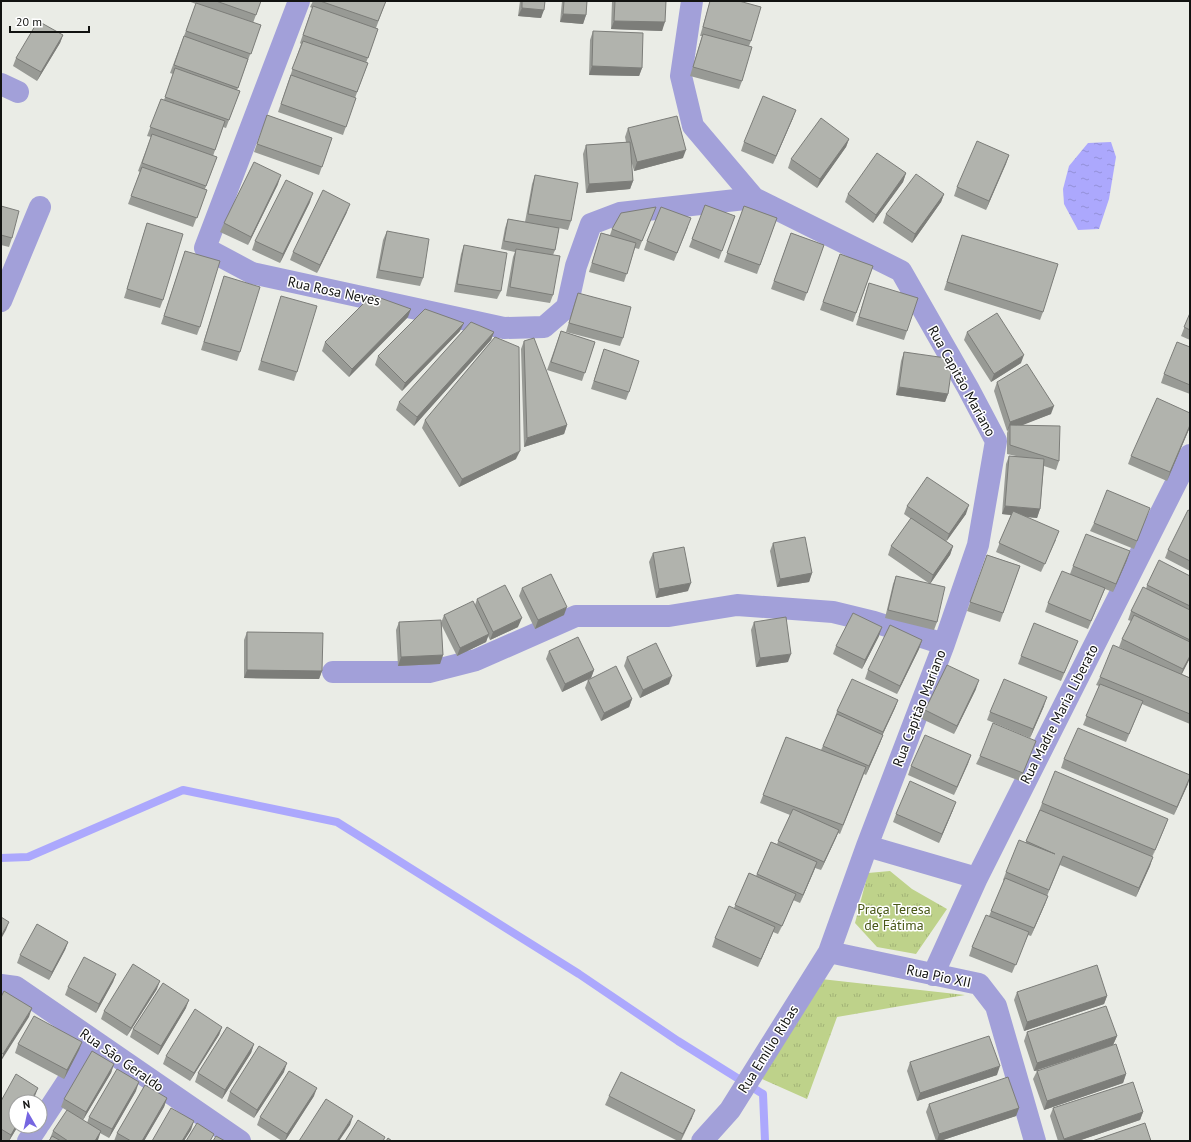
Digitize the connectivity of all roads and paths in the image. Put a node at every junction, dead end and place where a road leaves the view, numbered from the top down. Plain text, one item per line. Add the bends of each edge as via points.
1 (299, 1) edge
2 (692, 1) edge
3 (754, 198) junction
4 (40, 207) dead end
5 (1, 301) edge
6 (1190, 455) edge
7 (944, 644) junction
8 (333, 672) dead end
9 (867, 846) junction
10 (977, 878) junction
11 (829, 952) junction
12 (933, 975) junction
13 (1, 985) edge
14 (94, 1041) junction
15 (48, 1111) edge
16 (240, 1141) edge
17 (702, 1141) edge
18 (1035, 1141) edge

1 - 3 street, Rua Rosa Neves via 205,248 252,273 504,328 544,327 567,307 576,266 591,224 620,213
2 - 3 street, Rua Capitão Mariano via 681,76 693,126
3 - 7 street, Rua Capitão Mariano via 901,271 996,441 978,545
4 - 5 street
6 - 10 street, Rua Madre Maria Liberato
7 - 8 street via 833,612 737,605 669,616 576,616 476,660 429,672
7 - 9 street, Rua Capitão Mariano
9 - 10 street
9 - 11 street, Rua Capitão Mariano
10 - 12 street, Rua Madre Maria Liberato
11 - 12 street, Rua Pio XII
11 - 17 street, Rua Emílio Ribas via 730,1110
12 - 18 street, Rua Pio XII via 979,984 996,1006
13 - 14 street, Rua São Geraldo via 16,987
14 - 15 street
14 - 16 street, Rua São Geraldo

